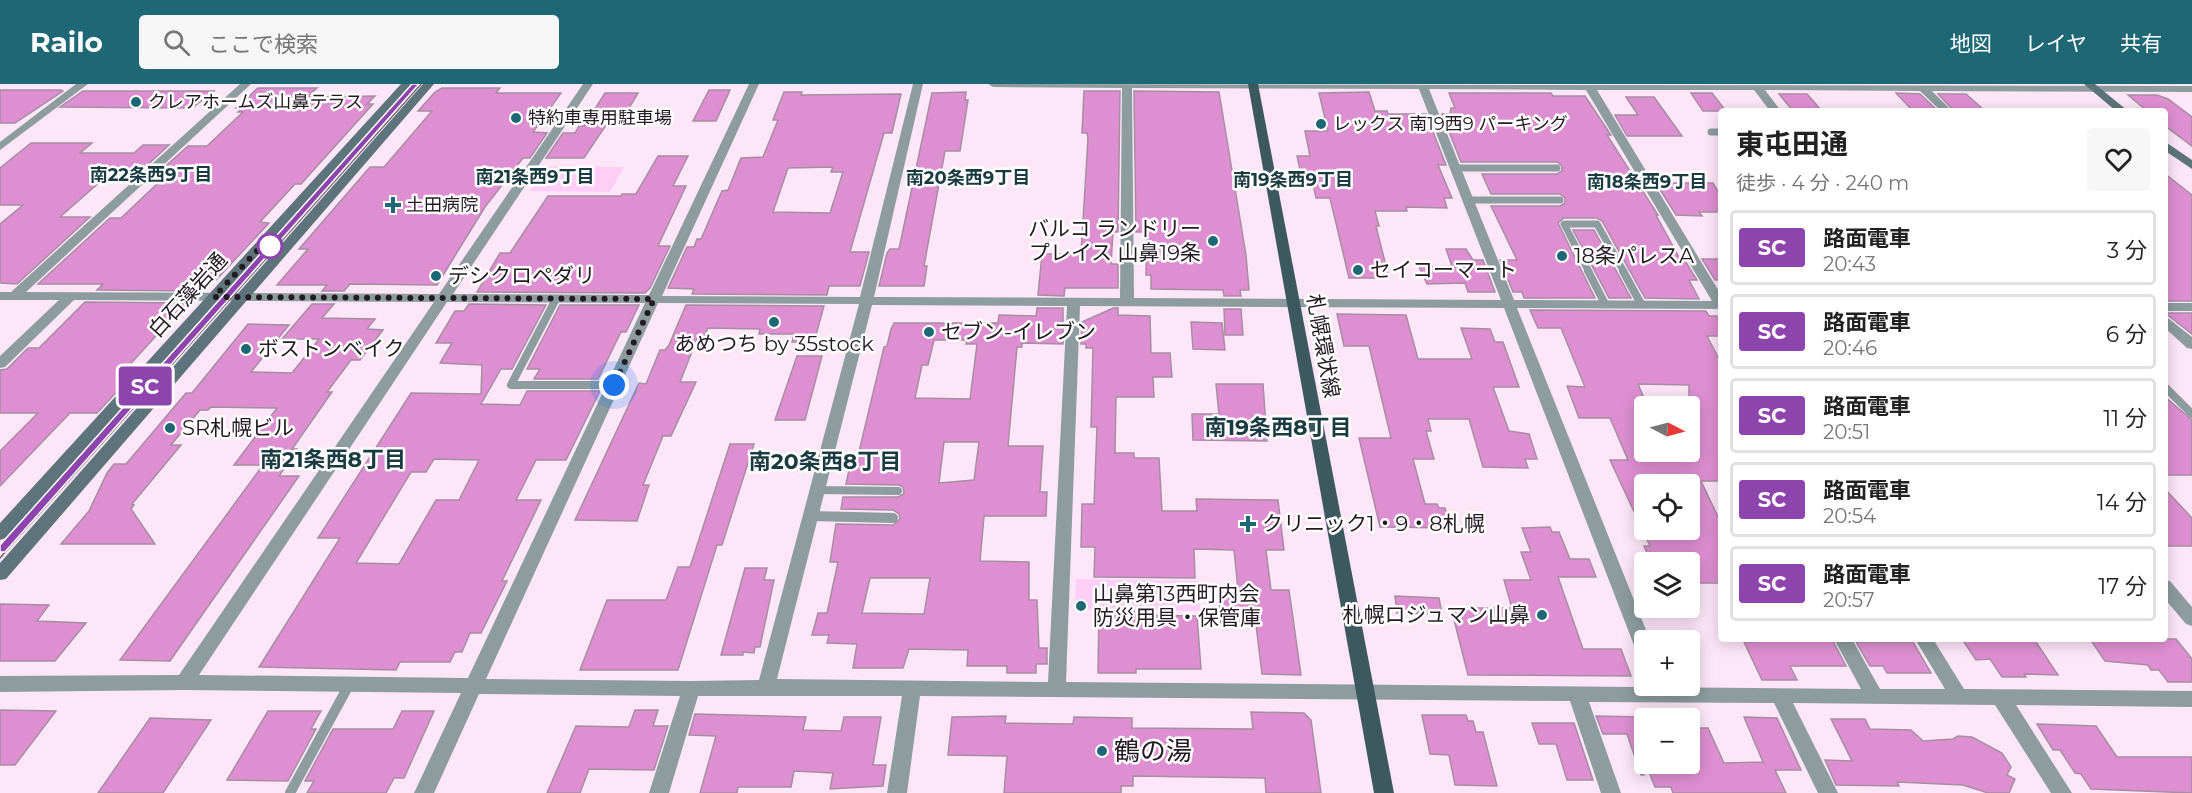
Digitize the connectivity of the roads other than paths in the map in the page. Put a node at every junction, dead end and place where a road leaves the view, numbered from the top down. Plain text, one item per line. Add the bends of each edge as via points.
1 (83, 84) edge
2 (246, 84) edge
3 (407, 84) edge
4 (429, 84) edge
5 (588, 84) edge
6 (754, 84) edge
7 (918, 84) edge
8 (993, 84) edge
9 (1055, 84) edge
10 (1127, 85) edge
11 (1253, 85) edge
12 (1420, 85) edge
13 (1518, 85) edge
14 (1619, 85) edge
15 (1755, 86) edge
16 (1921, 86) edge
17 (2092, 86) edge
18 (1590, 87) junction
19 (2192, 89) edge
20 (1773, 108) edge
21 (1944, 108) edge
22 (2119, 108) edge
23 (1711, 132) dead end
24 (1718, 132) edge
25 (0, 147) edge
26 (2168, 147) edge
27 (2192, 166) edge
28 (1455, 168) junction
29 (1557, 168) dead end
30 (1468, 200) junction
31 (1560, 200) dead end
32 (0, 296) edge
33 (14, 296) junction
34 (71, 296) junction
35 (214, 297) junction
36 (242, 297) junction
37 (443, 298) junction
38 (556, 299) junction
39 (654, 299) junction
40 (867, 300) junction
41 (1718, 301) edge
42 (1074, 302) junction
43 (1127, 302) junction
44 (1294, 303) junction
45 (1508, 304) junction
46 (1605, 304) junction
47 (1641, 304) junction
48 (1718, 304) edge
49 (2168, 307) edge
50 (2192, 308) edge
51 (2168, 323) edge
52 (2192, 345) edge
53 (0, 364) edge
54 (614, 385) junction
55 (2168, 390) edge
56 (2192, 414) edge
57 (818, 490) junction
58 (898, 491) dead end
59 (811, 516) junction
60 (893, 518) dead end
61 (0, 534) edge
62 (0, 574) edge
63 (2168, 591) edge
64 (2192, 620) edge
65 (1637, 630) edge
66 (1846, 642) edge
67 (1926, 642) edge
68 (184, 682) junction
69 (350, 683) junction
70 (0, 684) edge
71 (474, 685) junction
72 (766, 687) junction
73 (691, 689) junction
74 (912, 689) junction
75 (1058, 690) junction
76 (1634, 691) edge
77 (1700, 692) edge
78 (1366, 693) junction
79 (1577, 694) junction
80 (1780, 696) junction
81 (1875, 697) junction
82 (1959, 697) junction
83 (2001, 698) junction
84 (2192, 699) edge
85 (290, 793) edge
86 (424, 793) edge
87 (659, 793) edge
88 (897, 793) edge
89 (1384, 793) edge
90 (1611, 793) edge
91 (1828, 793) edge
92 (2062, 793) edge

1 - 25 street
2 - 33 street
3 - 35 main road, 白石藻岩通
4 - 36 main road, 白石藻岩通
5 - 37 street
6 - 39 street
7 - 40 street
8 - 9 street
9 - 10 street
10 - 11 street
10 - 43 street
11 - 12 street
11 - 44 main road, 札幌環状線
12 - 13 street
12 - 28 street
13 - 18 street
14 - 15 street
14 - 18 street
15 - 16 street
15 - 20 street
16 - 17 street
16 - 21 street
17 - 19 street
17 - 22 main road
18 - 41 street
23 - 24 lane
26 - 27 main road
28 - 29 lane
28 - 30 street
30 - 31 lane
30 - 45 street
32 - 33 street
33 - 34 street
34 - 35 street
34 - 53 street
35 - 36 street
35 - 61 main road, 白石藻岩通
36 - 37 street
36 - 62 main road, 白石藻岩通
37 - 38 street
37 - 68 street
38 - 39 street
38 - 54 lane via 511,385
39 - 40 street
39 - 54 street
40 - 42 street
40 - 57 street
42 - 43 street
42 - 75 street
43 - 44 street
44 - 45 street
44 - 78 main road, 札幌環状線
45 - 46 street
45 - 65 street
46 - 47 street
46 - 47 lane via 1564,224 1597,224
47 - 48 street
49 - 50 street
51 - 52 street
54 - 71 street
55 - 56 lane
57 - 58 lane
57 - 59 street
59 - 60 lane
59 - 72 street
63 - 64 street
66 - 81 street
67 - 82 street
68 - 69 street
68 - 70 street
69 - 71 street
69 - 85 lane
71 - 73 street
71 - 86 street
72 - 73 street
72 - 74 street
73 - 87 street
74 - 75 street
74 - 88 street
75 - 78 street
76 - 79 street
77 - 80 street
78 - 79 street
78 - 89 main road, 札幌環状線
79 - 90 street
80 - 81 street
80 - 91 street
81 - 82 street
82 - 83 street
83 - 84 street
83 - 92 street

